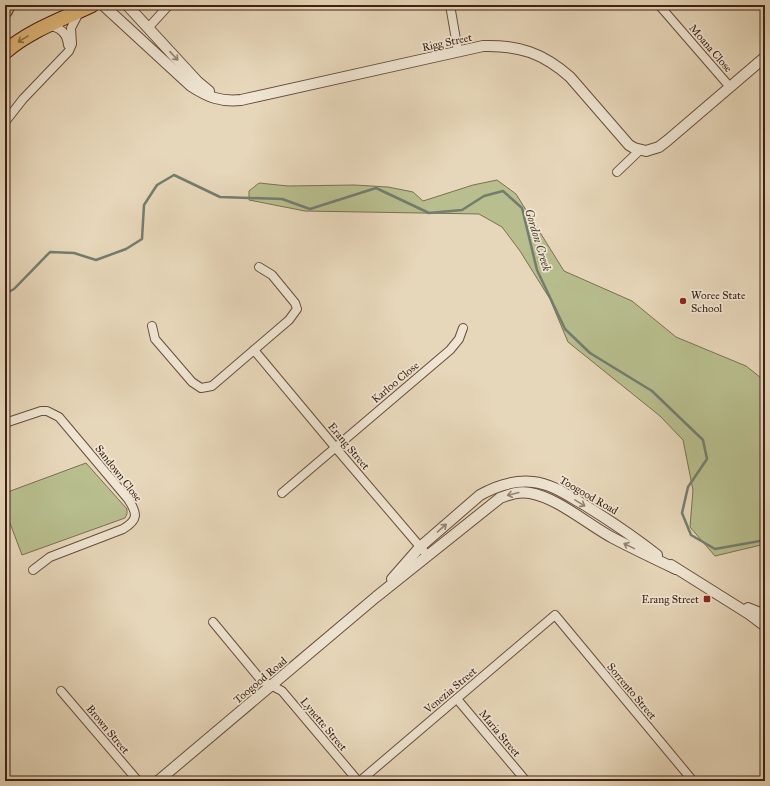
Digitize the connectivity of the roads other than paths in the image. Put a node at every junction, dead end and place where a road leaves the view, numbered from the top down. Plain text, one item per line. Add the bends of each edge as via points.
1 (8, 5) edge
2 (103, 5) edge
3 (168, 5) edge
4 (450, 5) edge
5 (659, 5) edge
6 (129, 6) edge
7 (87, 8) edge
8 (5, 11) edge
9 (121, 21) junction
10 (47, 26) junction
11 (148, 28) junction
12 (458, 51) junction
13 (5, 52) edge
14 (67, 54) junction
15 (765, 57) edge
16 (184, 73) junction
17 (730, 87) junction
18 (5, 122) edge
19 (640, 150) junction
20 (617, 172) dead end
21 (259, 267) dead end
22 (152, 326) dead end
23 (462, 328) dead end
24 (254, 350) junction
25 (5, 423) edge
26 (335, 447) junction
27 (282, 492) dead end
28 (420, 546) junction
29 (428, 556) junction
30 (676, 569) junction
31 (33, 570) dead end
32 (716, 594) junction
33 (376, 597) junction
34 (555, 614) joint
35 (749, 614) junction
36 (765, 615) edge
37 (213, 622) dead end
38 (765, 622) edge
39 (765, 626) edge
40 (271, 686) junction
41 (61, 690) dead end
42 (457, 699) junction
43 (138, 781) edge
44 (158, 781) edge
45 (359, 781) edge
46 (526, 781) edge
47 (692, 781) edge

1 - 8 highway
2 - 9 street, Rigg Street
3 - 11 street
4 - 12 street
5 - 17 street, Moana Close
6 - 11 street, Rigg Street
7 - 10 highway
7 - 14 street via 72,28 72,44
9 - 11 street via 141,29
9 - 16 street, Rigg Street
10 -> 13 highway via 24,37
10 - 14 street via 59,28 64,33 68,44
11 -> 16 street, Rigg Street
12 - 16 street, Rigg Street via 241,100 223,100 203,94 190,85
12 - 19 street, Rigg Street via 483,46 500,46 527,51 552,62 570,77 629,145
14 - 18 street via 23,99
15 - 17 street
17 - 19 street via 659,147
19 - 20 street
21 - 24 street via 272,274 297,309 289,320
22 - 24 street via 155,339 192,382 201,388 212,386
23 - 26 street, Karloo Close via 459,339 450,350
24 - 26 street, Erang Street
25 - 31 street, Sandown Close via 41,411 59,417 135,509 135,518 131,524 50,557
26 - 27 street, Karloo Close
26 - 28 street, Erang Street
28 - 29 street, Erang Street
28 -> 30 street, Toogood Road via 480,495 504,485 534,482 559,490 613,522
28 - 33 street, Toogood Road
30 -> 29 street, Toogood Road via 612,538 550,499 520,492 500,498
29 - 33 street, Toogood Road
30 - 32 street, Toogood Road
32 - 35 street, Toogood Road
32 - 36 street
33 - 40 street, Toogood Road
34 - 42 street, Venezia Street
34 - 47 street, Sorrento Street
35 - 38 street, Toogood Road
35 - 39 street, Toogood Road
37 - 40 street, Lynette Street via 261,680
40 - 44 street, Toogood Road
40 - 45 street, Lynette Street via 282,691
41 - 43 street, Brown Street
42 - 45 street, Venezia Street
42 - 46 street, Maria Street

